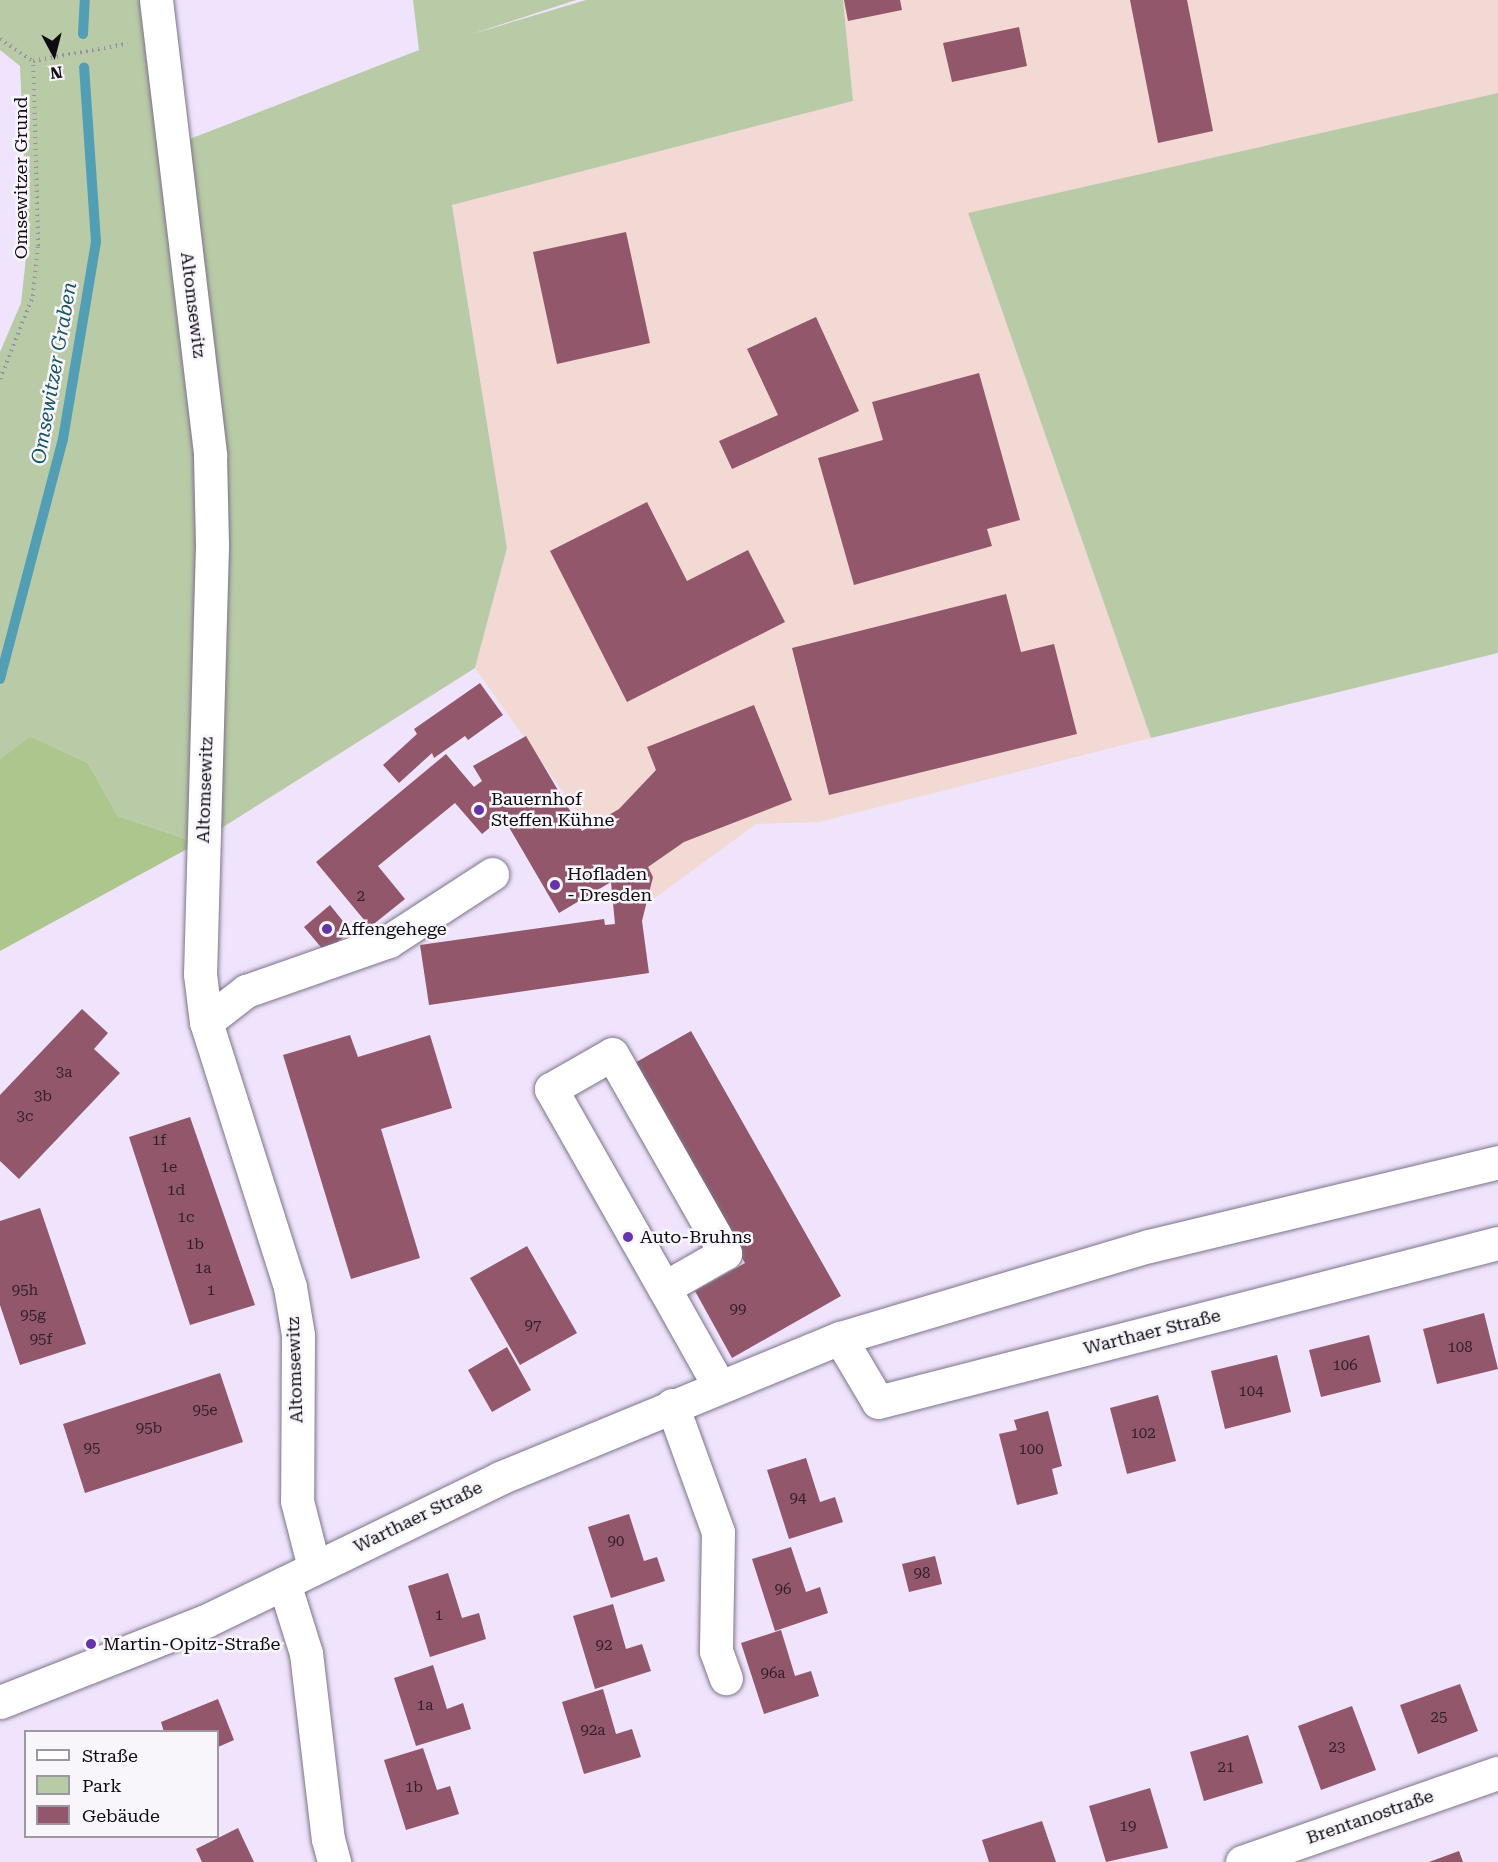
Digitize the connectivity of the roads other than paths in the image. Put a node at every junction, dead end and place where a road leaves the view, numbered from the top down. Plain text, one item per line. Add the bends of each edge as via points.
1 (156, 0) edge
2 (492, 874) dead end
3 (207, 1022) junction
4 (1498, 1162) edge
5 (1498, 1243) edge
6 (664, 1288) junction
7 (840, 1338) junction
8 (719, 1386) junction
9 (672, 1405) junction
10 (314, 1567) junction
11 (284, 1583) junction
12 (726, 1678) dead end
13 (0, 1702) edge
14 (1498, 1773) edge
15 (334, 1862) edge
16 (1242, 1862) edge

1 - 3 street, Altomsewitz via 210,456 212,546 200,974
2 - 3 street via 389,940 246,991
3 - 10 street, Altomsewitz via 290,1287 298,1335 297,1501
4 - 7 street, Warthaer Straße via 1149,1246
5 - 7 street, Warthaer Straße via 878,1402
6 - 6 street via 725,1253 612,1054 551,1089
6 - 8 street
7 - 8 street, Warthaer Straße
8 - 9 street, Warthaer Straße
9 - 10 street, Warthaer Straße via 500,1478
9 - 12 street via 718,1532 716,1651
10 - 11 street, Warthaer Straße
11 - 13 street, Warthaer Straße via 206,1621
11 - 15 street via 306,1653
14 - 16 street, Brentanostraße

